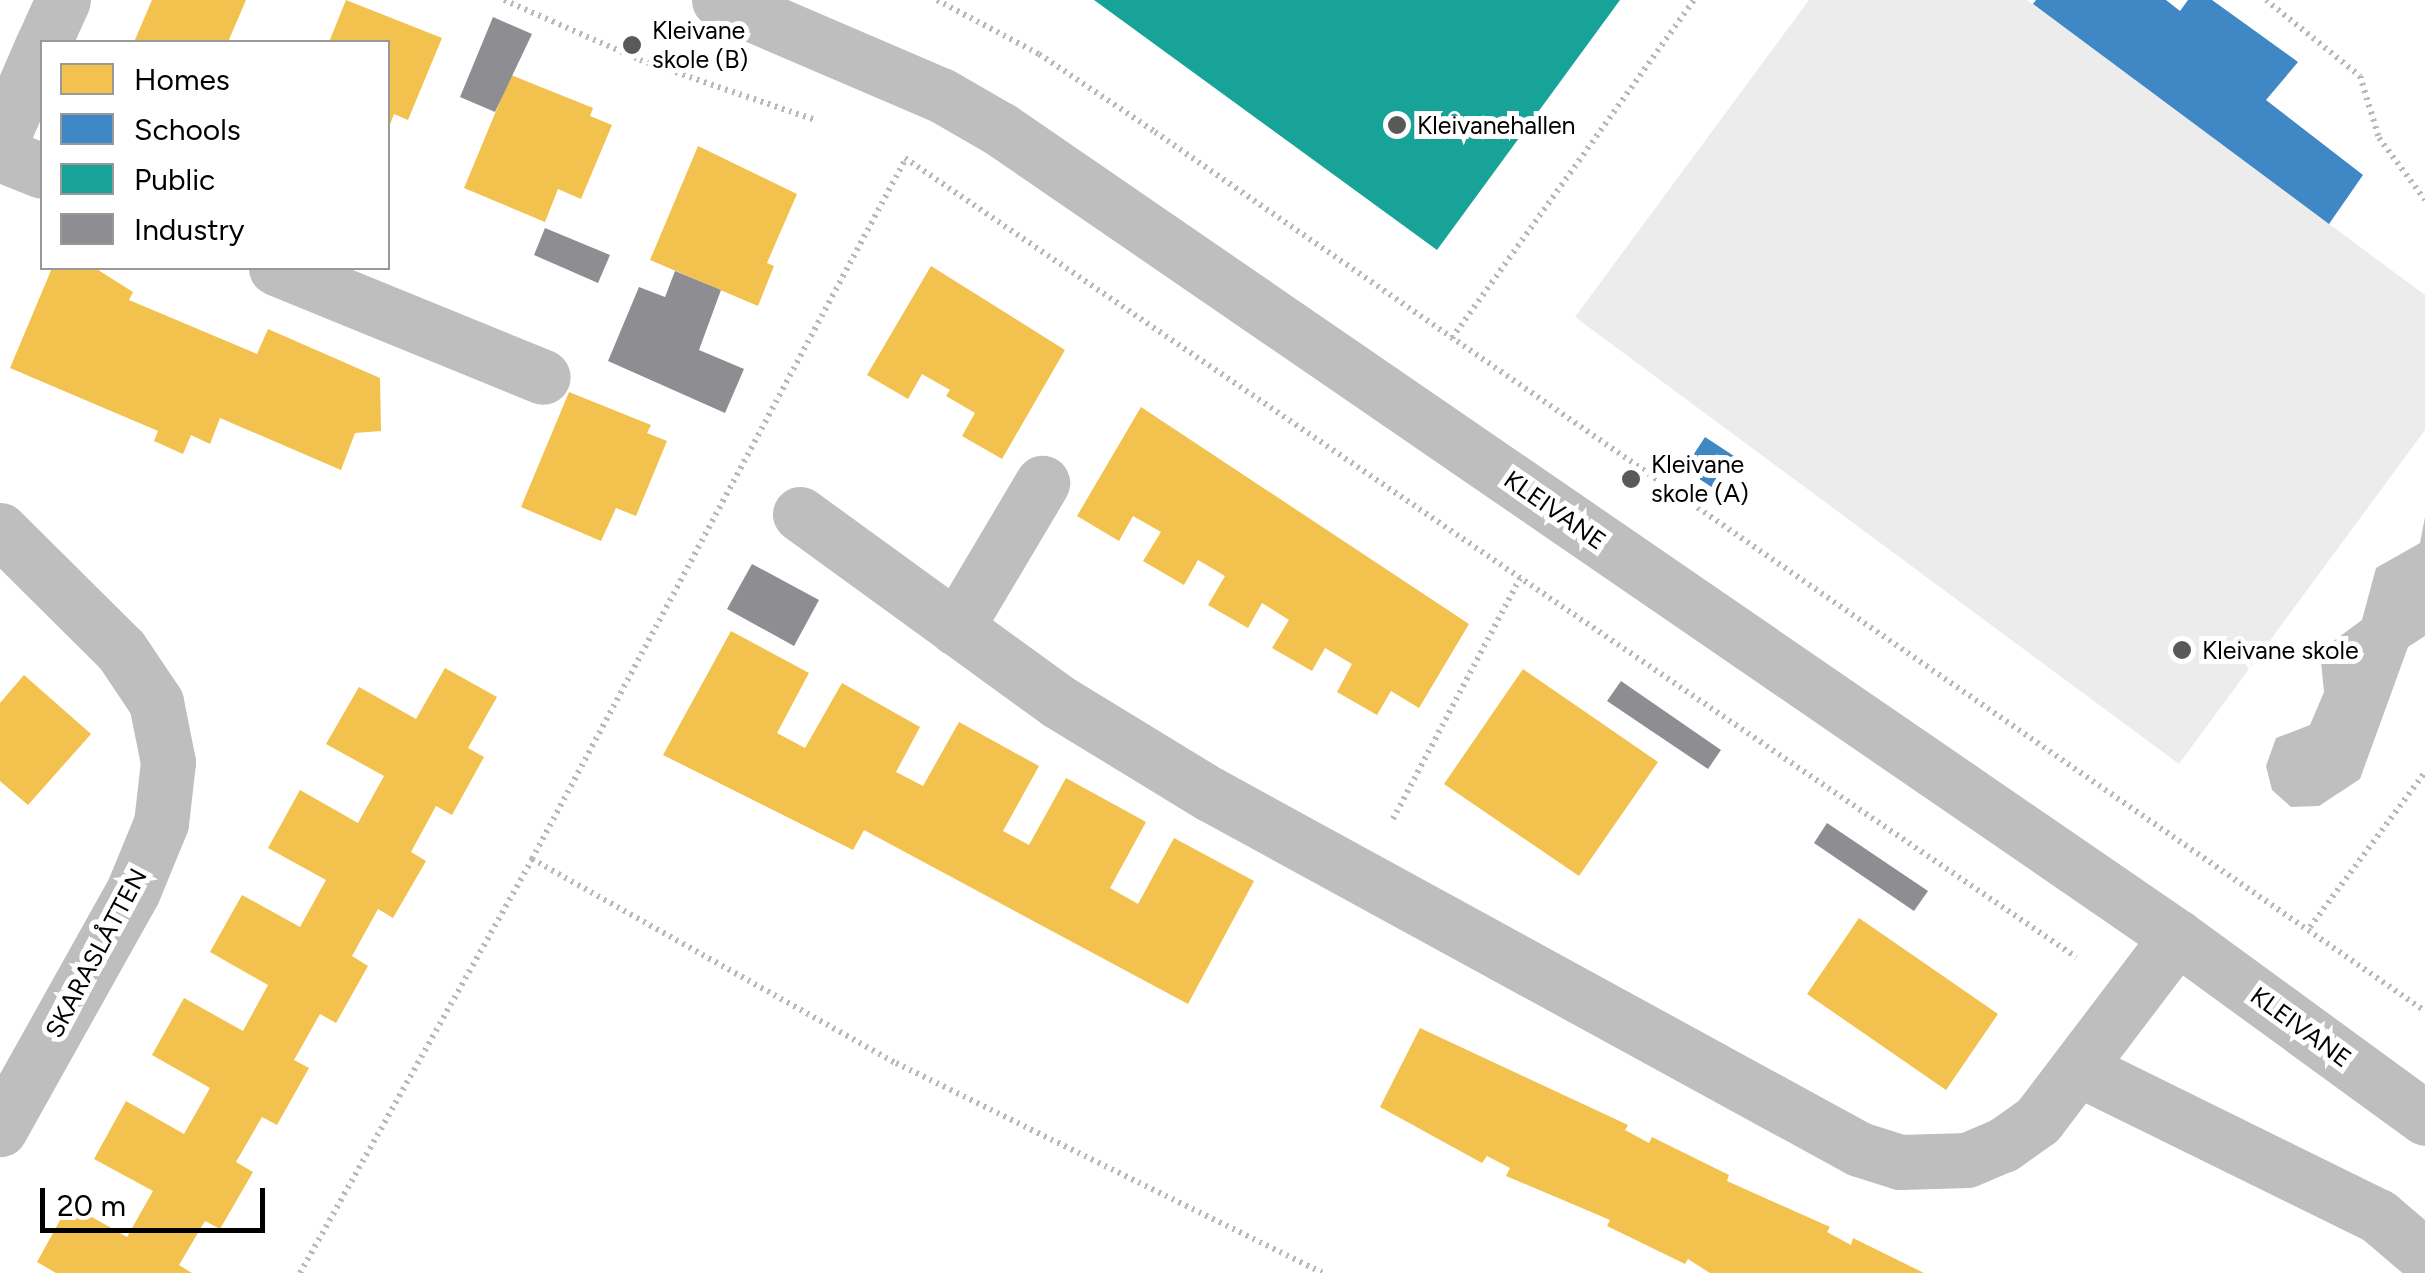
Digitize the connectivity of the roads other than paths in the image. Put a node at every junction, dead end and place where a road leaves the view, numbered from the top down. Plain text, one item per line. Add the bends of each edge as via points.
1 (62, 0) edge
2 (719, 0) edge
3 (45, 40) edge
4 (40, 51) edge
5 (0, 143) edge
6 (0, 154) edge
7 (40, 170) edge
8 (281, 270) edge
9 (543, 378) dead end
10 (1042, 483) dead end
11 (800, 514) dead end
12 (0, 530) edge
13 (956, 628) junction
14 (2177, 937) junction
15 (2081, 1070) junction
16 (2425, 1118) edge
17 (0, 1129) edge
18 (2425, 1256) edge

1 - 3 street
2 - 14 street, KLEIVANE via 929,90 1084,184
4 - 5 street
6 - 7 street
8 - 9 street
10 - 13 street
11 - 13 street
12 - 17 street, SKARASLÅTTEN via 120,650 156,702 168,762 161,823 133,891
13 - 15 street via 1059,702 1362,878 1859,1149 1900,1162 1966,1160 2003,1146 2038,1120
14 - 15 street
14 - 16 street, KLEIVANE
15 - 18 street via 2378,1216

